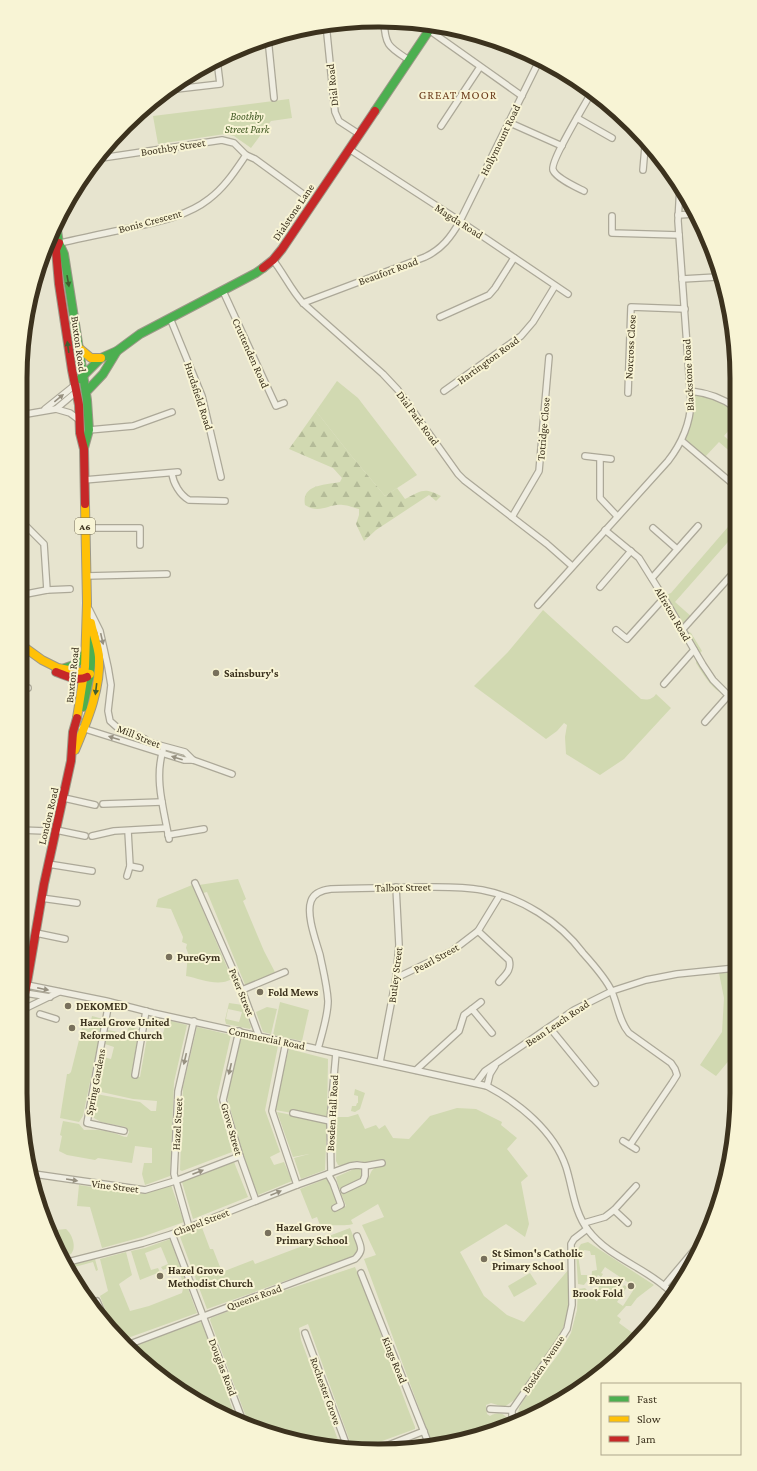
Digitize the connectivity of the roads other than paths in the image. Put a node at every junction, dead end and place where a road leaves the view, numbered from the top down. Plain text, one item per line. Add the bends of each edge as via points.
1 (384, 27) edge
2 (327, 31) edge
3 (428, 31) edge
4 (435, 32) edge
5 (269, 45) edge
6 (409, 60) junction
7 (537, 65) edge
8 (217, 66) edge
9 (480, 67) junction
10 (180, 89) edge
11 (522, 96) junction
12 (274, 98) dead end
13 (589, 98) edge
14 (577, 118) junction
15 (508, 122) junction
16 (441, 126) dead end
17 (359, 134) junction
18 (612, 138) dead end
19 (562, 146) junction
20 (349, 149) junction
21 (645, 149) edge
22 (246, 155) junction
23 (106, 157) edge
24 (643, 170) dead end
25 (584, 191) dead end
26 (303, 194) dead end
27 (679, 197) edge
28 (689, 214) edge
29 (678, 215) junction
30 (612, 216) dead end
31 (460, 221) junction
32 (58, 235) edge
33 (679, 235) junction
34 (59, 243) junction
35 (514, 258) junction
36 (273, 260) junction
37 (715, 278) edge
38 (682, 279) junction
39 (555, 286) junction
40 (223, 291) junction
41 (568, 294) dead end
42 (303, 303) junction
43 (684, 309) junction
44 (440, 317) dead end
45 (170, 318) junction
46 (79, 348) junction
47 (117, 351) junction
48 (549, 357) dead end
49 (101, 358) junction
50 (85, 384) junction
51 (75, 388) junction
52 (444, 391) dead end
53 (691, 391) junction
54 (628, 392) dead end
55 (284, 403) dead end
56 (730, 405) edge
57 (56, 408) junction
58 (43, 411) junction
59 (172, 412) dead end
60 (27, 414) edge
61 (78, 420) junction
62 (89, 430) junction
63 (682, 441) junction
64 (84, 449) junction
65 (584, 456) dead end
66 (600, 458) junction
67 (611, 459) dead end
68 (178, 472) dead end
69 (172, 473) junction
70 (222, 477) dead end
71 (84, 480) junction
72 (730, 482) edge
73 (226, 501) dead end
74 (617, 516) junction
75 (512, 517) junction
76 (698, 526) dead end
77 (27, 527) edge
78 (85, 528) junction
79 (653, 528) dead end
80 (605, 530) junction
81 (140, 544) dead end
82 (678, 549) junction
83 (631, 551) junction
84 (572, 566) junction
85 (167, 574) dead end
86 (86, 576) junction
87 (730, 577) edge
88 (652, 578) junction
89 (600, 587) dead end
90 (70, 589) dead end
91 (47, 590) junction
92 (27, 593) edge
93 (664, 598) junction
94 (87, 603) junction
95 (538, 605) dead end
96 (683, 629) junction
97 (616, 630) dead end
98 (27, 649) edge
99 (694, 650) junction
100 (86, 652) junction
101 (42, 660) junction
102 (58, 668) junction
103 (89, 675) junction
104 (664, 684) dead end
105 (111, 686) junction
106 (728, 696) joint
107 (705, 722) dead end
108 (79, 725) junction
109 (164, 746) junction
110 (162, 753) junction
111 (193, 760) junction
112 (232, 774) dead end
113 (64, 798) junction
114 (162, 802) junction
115 (103, 804) dead end
116 (96, 805) dead end
117 (166, 828) junction
118 (204, 829) dead end
119 (27, 830) edge
120 (56, 830) junction
121 (128, 830) junction
122 (45, 831) dead end
123 (85, 836) dead end
124 (92, 836) dead end
125 (48, 864) junction
126 (130, 866) junction
127 (140, 868) dead end
128 (92, 871) dead end
129 (127, 876) dead end
130 (195, 883) dead end
131 (396, 887) junction
132 (500, 895) junction
133 (41, 898) junction
134 (76, 903) dead end
135 (478, 931) junction
136 (36, 933) junction
137 (65, 939) dead end
138 (730, 969) edge
139 (285, 972) dead end
140 (396, 978) junction
141 (499, 982) dead end
142 (27, 983) edge
143 (27, 989) edge
144 (27, 989) edge
145 (242, 990) junction
146 (612, 991) junction
147 (59, 992) junction
148 (50, 997) junction
149 (109, 1002) junction
150 (481, 1002) dead end
151 (27, 1007) edge
152 (472, 1009) junction
153 (146, 1011) junction
154 (40, 1014) dead end
155 (56, 1018) dead end
156 (194, 1021) junction
157 (550, 1028) junction
158 (239, 1031) junction
159 (492, 1032) dead end
160 (260, 1036) junction
161 (286, 1042) junction
162 (318, 1049) junction
163 (336, 1052) junction
164 (380, 1062) junction
165 (498, 1063) junction
166 (416, 1070) junction
167 (135, 1075) dead end
168 (476, 1083) junction
169 (595, 1083) dead end
170 (487, 1086) junction
171 (293, 1114) dead end
172 (330, 1121) junction
173 (124, 1131) dead end
174 (623, 1141) dead end
175 (630, 1145) junction
176 (636, 1149) dead end
177 (240, 1156) junction
178 (382, 1163) dead end
179 (365, 1166) junction
180 (330, 1173) junction
181 (37, 1174) edge
182 (175, 1181) junction
183 (297, 1185) junction
184 (636, 1186) dead end
185 (344, 1190) dead end
186 (256, 1201) junction
187 (335, 1208) dead end
188 (614, 1210) junction
189 (628, 1223) dead end
190 (586, 1226) junction
191 (190, 1227) junction
192 (172, 1234) junction
193 (357, 1236) dead end
194 (690, 1255) edge
195 (70, 1261) edge
196 (361, 1273) dead end
197 (664, 1286) junction
198 (669, 1291) edge
199 (203, 1316) junction
200 (305, 1333) dead end
201 (132, 1343) edge
202 (490, 1409) dead end
203 (512, 1410) junction
204 (241, 1416) edge
205 (512, 1417) edge
206 (424, 1431) junction
207 (428, 1440) edge
208 (345, 1442) edge
209 (393, 1443) edge

1 - 6 street via 386,41
2 - 17 street, Dial Road via 335,112 340,121
3 - 6 main road, Dialstone Lane
4 - 9 street
5 - 12 street
6 - 17 main road, Dialstone Lane
7 - 11 street, Hollymount Road
8 - 10 street via 220,84
9 - 11 street
9 - 16 street
11 - 15 street, Hollymount Road
13 - 14 street
14 - 18 street
14 - 19 street
15 - 19 street
15 - 31 street, Hollymount Road
17 - 20 main road, Dialstone Lane
19 - 25 street via 553,170
20 - 31 street, Magda Road
20 - 36 main road, Dialstone Lane
21 - 24 street
22 - 23 street, Boothby Street via 234,143 222,140
22 - 26 street
22 - 34 street, Bonis Crescent via 226,183 209,199 193,209 146,224
27 - 29 street, Blackstone Road
28 - 29 street
29 - 33 street, Blackstone Road
30 - 33 street via 612,233
31 - 35 street, Magda Road
31 - 42 street, Beaufort Road via 449,238 436,251
32 - 34 main road, Buxton Road / A6
33 - 38 street, Blackstone Road
34 -> 46 main road, Buxton Road / A6 via 64,254
51 -> 34 main road, Buxton Road / A6 via 59,284 56,250
35 - 39 street, Magda Road
35 - 44 street via 489,295
36 - 40 main road, Dialstone Lane via 256,273
36 - 42 street, Dial Park Road
37 - 38 street
38 - 43 street, Blackstone Road
39 - 41 street, Magda Road
39 - 52 street, Hartington Road via 533,322 521,336
40 - 45 main road, Dialstone Lane
40 - 55 street, Cruttenden Road via 276,406
42 - 75 street, Dial Park Road via 398,390 458,474
43 - 53 street, Blackstone Road
43 - 54 street, Norcross Close via 631,307
45 - 47 main road, Dialstone Lane via 140,334
45 - 70 street, Hurdsfield Road via 202,396
46 - 49 main road via 91,358
46 - 50 main road, Buxton Road / A6
47 - 49 main road, Dialstone Lane
47 - 50 main road, Dialstone Lane via 108,365
48 - 75 street, Totridge Close via 539,471
49 - 50 main road, Dialstone Lane
50 - 51 main road
50 - 62 main road, Buxton Road / A6
51 - 57 street
58 -> 51 street
51 - 61 main road, Buxton Road / A6 via 79,405
53 - 56 street via 706,392
53 - 63 street, Blackstone Road via 691,414
57 - 58 street
57 - 61 street via 70,413
58 - 60 street
59 - 62 street via 133,426
61 - 64 main road, Buxton Road / A6
62 - 64 main road, Buxton Road / A6
63 - 72 street
63 - 74 street, Blackstone Road via 668,461
64 - 71 main road, Buxton Road / A6
65 - 66 street
66 - 67 street
66 - 74 street via 600,498
68 - 69 street
69 - 71 street
69 - 73 street via 172,479 180,492 189,500
71 - 78 main road, Buxton Road / A6
74 - 80 street, Blackstone Road
75 - 84 street, Dial Park Road
76 - 82 street
77 - 91 street via 44,544
78 - 81 street via 140,528
78 - 86 main road, Buxton Road / A6
79 - 82 street
80 - 83 street, Alfreton Road
80 - 84 street, Blackstone Road
82 - 88 street
83 - 88 street, Alfreton Road via 639,558
83 - 89 street
84 - 95 street, Blackstone Road
85 - 86 street
86 - 94 main road, Buxton Road / A6
87 - 96 street
88 - 93 street, Alfreton Road
90 - 91 street
91 - 92 street
93 - 96 street, Alfreton Road
93 - 97 street via 627,639
94 - 100 main road, Buxton Road / A6
94 - 103 main road, Buxton Road / A6 via 99,656
94 -> 105 street, Mill Street via 100,631
96 - 99 street, Alfreton Road
98 - 101 main road
99 - 104 street
99 - 106 street, Alfreton Road via 710,676
100 - 102 main road via 74,666
100 - 103 main road, Buxton Road / A6
101 - 102 main road
101 - 103 main road via 52,669 73,678
102 - 103 main road
103 - 105 street via 104,677
103 - 108 main road, Buxton Road / A6
103 - 108 main road, Buxton Road / A6 via 96,696
105 - 109 street, Mill Street via 108,711 112,723 119,729 148,742
106 - 107 street
110 -> 108 street, Mill Street
108 - 113 main road, London Road / A6
109 - 110 street
109 - 111 street, Mill Street via 185,752
111 -> 110 street, Mill Street
110 - 114 street
111 - 112 street, Mill Street
113 - 116 street
113 - 120 main road, London Road / A6
114 - 115 street
114 - 117 street
117 - 118 street via 169,837
117 - 121 street
119 - 122 street
120 - 123 street
120 - 125 main road, London Road / A6
121 - 124 street
121 - 126 street
125 - 128 street
125 - 133 main road, London Road / A6
126 - 127 street
126 - 129 street
130 - 145 street, Peter Street
131 - 132 street, Talbot Street via 468,888
131 - 140 street, Butley Street via 399,944
131 - 162 street, Talbot Street via 321,890 311,900 310,915 328,1001
132 - 135 street, Pearl Street
132 - 146 street, Talbot Street via 526,906 556,925 582,951
133 - 134 street
133 - 136 main road, London Road / A6
135 - 140 street, Pearl Street via 452,951
135 - 141 street via 509,960 511,966
136 - 137 street
136 - 142 main road, London Road / A6
138 - 146 street, Bean Leach Road via 677,974 646,980
139 - 145 street
140 - 164 street, Butley Street
143 -> 147 street, Commercial Road
144 - 148 street
145 - 160 street, Peter Street
146 - 157 street, Bean Leach Road via 574,1010
146 - 175 street, Talbot Street via 624,1027 671,1063 677,1075
147 - 148 street
147 - 149 street, Commercial Road
148 - 151 street
149 - 153 street, Commercial Road
149 - 173 street, Spring Gardens via 87,1123
150 - 152 street
152 - 159 street
152 - 166 street via 464,1015 459,1031
153 - 156 street, Commercial Road
153 - 167 street
154 - 155 street
156 - 158 street, Commercial Road
156 -> 182 street, Hazel Street via 178,1090
157 - 165 street, Bean Leach Road
157 - 169 street
158 - 160 street, Commercial Road
158 -> 177 street, Grove Street via 223,1100
160 - 161 street, Commercial Road
161 - 162 street, Commercial Road
161 - 183 street via 272,1110
162 - 163 street, Commercial Road
163 - 164 street, Commercial Road
163 - 172 street, Bosden Hall Road
164 - 166 street, Commercial Road
165 - 168 street, Bean Leach Road via 485,1071
165 - 170 street, Bean Leach Road via 490,1074
166 - 168 street, Commercial Road
168 - 170 street, Commercial Road
170 - 190 street, Commercial Road via 527,1114 557,1148 566,1169 573,1199
171 - 172 street
172 - 180 street, Bosden Hall Road
174 - 175 street
175 - 176 street
182 -> 177 street, Vine Street
177 - 186 street, Grove Street
178 - 179 street, Chapel Street
179 - 180 street, Chapel Street via 350,1166
179 - 185 street via 366,1176 363,1182
180 - 183 street, Chapel Street
180 - 187 street via 341,1205
181 -> 182 street, Vine Street via 145,1190
182 - 191 street, Hazel Street
186 -> 183 street, Chapel Street
184 - 188 street
186 - 191 street, Chapel Street
188 - 189 street
188 - 190 street
190 - 197 street, Commercial Road via 597,1241 614,1255
190 - 203 street, Bosden Avenue via 571,1244 572,1305 567,1329
191 - 192 street, Chapel Street
192 - 195 street, Chapel Street
192 - 199 street, Douglas Road
193 - 199 street, Queens Road via 361,1248 355,1259
194 - 197 street
196 - 206 street, Kings Road
197 - 198 street, Commercial Road
199 - 201 street, Queens Road
199 - 204 street, Douglas Road
200 - 208 street, Rochester Grove
202 - 203 street
203 - 205 street
206 - 207 street, Kings Road
206 - 209 street

